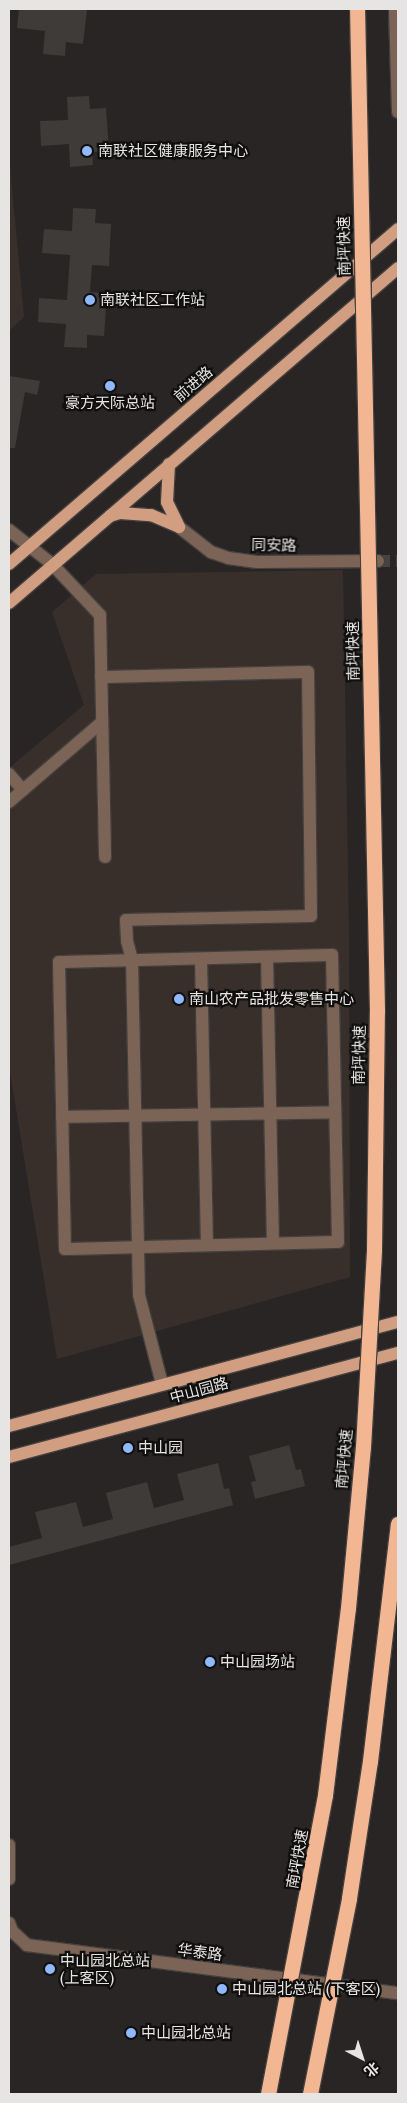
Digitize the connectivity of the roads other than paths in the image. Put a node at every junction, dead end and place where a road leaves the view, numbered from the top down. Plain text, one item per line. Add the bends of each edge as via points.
1 (357, 9) edge
2 (395, 9) edge
3 (398, 112) edge
4 (398, 229) edge
5 (398, 268) edge
6 (170, 464) junction
7 (108, 516) junction
8 (179, 527) junction
9 (9, 530) edge
10 (29, 546) junction
11 (378, 561) tunnel mouth
12 (9, 564) edge
13 (52, 564) junction
14 (9, 602) edge
15 (101, 676) junction
16 (102, 722) junction
17 (9, 774) edge
18 (23, 790) junction
19 (9, 802) edge
20 (105, 857) dead end
21 (267, 957) junction
22 (201, 959) junction
23 (132, 960) junction
24 (335, 1112) junction
25 (270, 1113) junction
26 (204, 1114) junction
27 (135, 1116) junction
28 (62, 1118) junction
29 (273, 1244) junction
30 (207, 1245) junction
31 (138, 1247) junction
32 (398, 1322) edge
33 (398, 1352) edge
34 (162, 1384) junction
35 (9, 1426) edge
36 (9, 1457) edge
37 (398, 1524) edge
38 (9, 1846) edge
39 (9, 1879) edge
40 (9, 1923) edge
41 (398, 1993) edge
42 (268, 2094) edge
43 (310, 2094) edge

1 - 42 highway, 南坪快速, bridge via 377,1011 374,1249 363,1447 348,1608 325,1795 298,1952
2 - 3 street
4 - 10 main road, 前进路
5 - 6 main road
6 - 7 main road
6 - 8 main road via 167,502
7 - 8 main road via 120,513 151,515
7 - 13 main road
8 - 11 street, 同安路 via 211,552 228,558 257,562
9 - 10 street
10 - 12 main road, 前进路
10 - 13 street
13 - 14 main road
13 - 15 street via 100,615
15 - 16 street
15 - 23 street via 308,672 311,916 126,920
16 - 18 street
16 - 20 street
17 - 18 street
18 - 19 street
21 - 22 street
21 - 24 street via 332,955
21 - 25 street
22 - 23 street
22 - 26 street
23 - 27 street
23 - 28 street via 59,962
24 - 25 street
24 - 29 street via 338,1242
25 - 26 street
25 - 29 street
26 - 27 street
26 - 30 street
27 - 28 street
27 - 31 street
28 - 31 street via 65,1249
29 - 30 street
30 - 31 street
31 - 34 street via 139,1295
32 - 34 main road, 中山园路
33 - 36 main road, 中山园路
34 - 35 main road, 中山园路
37 - 43 highway, bridge via 367,1780
38 - 39 street
40 - 41 street, 华泰路 via 12,1931 27,1946

